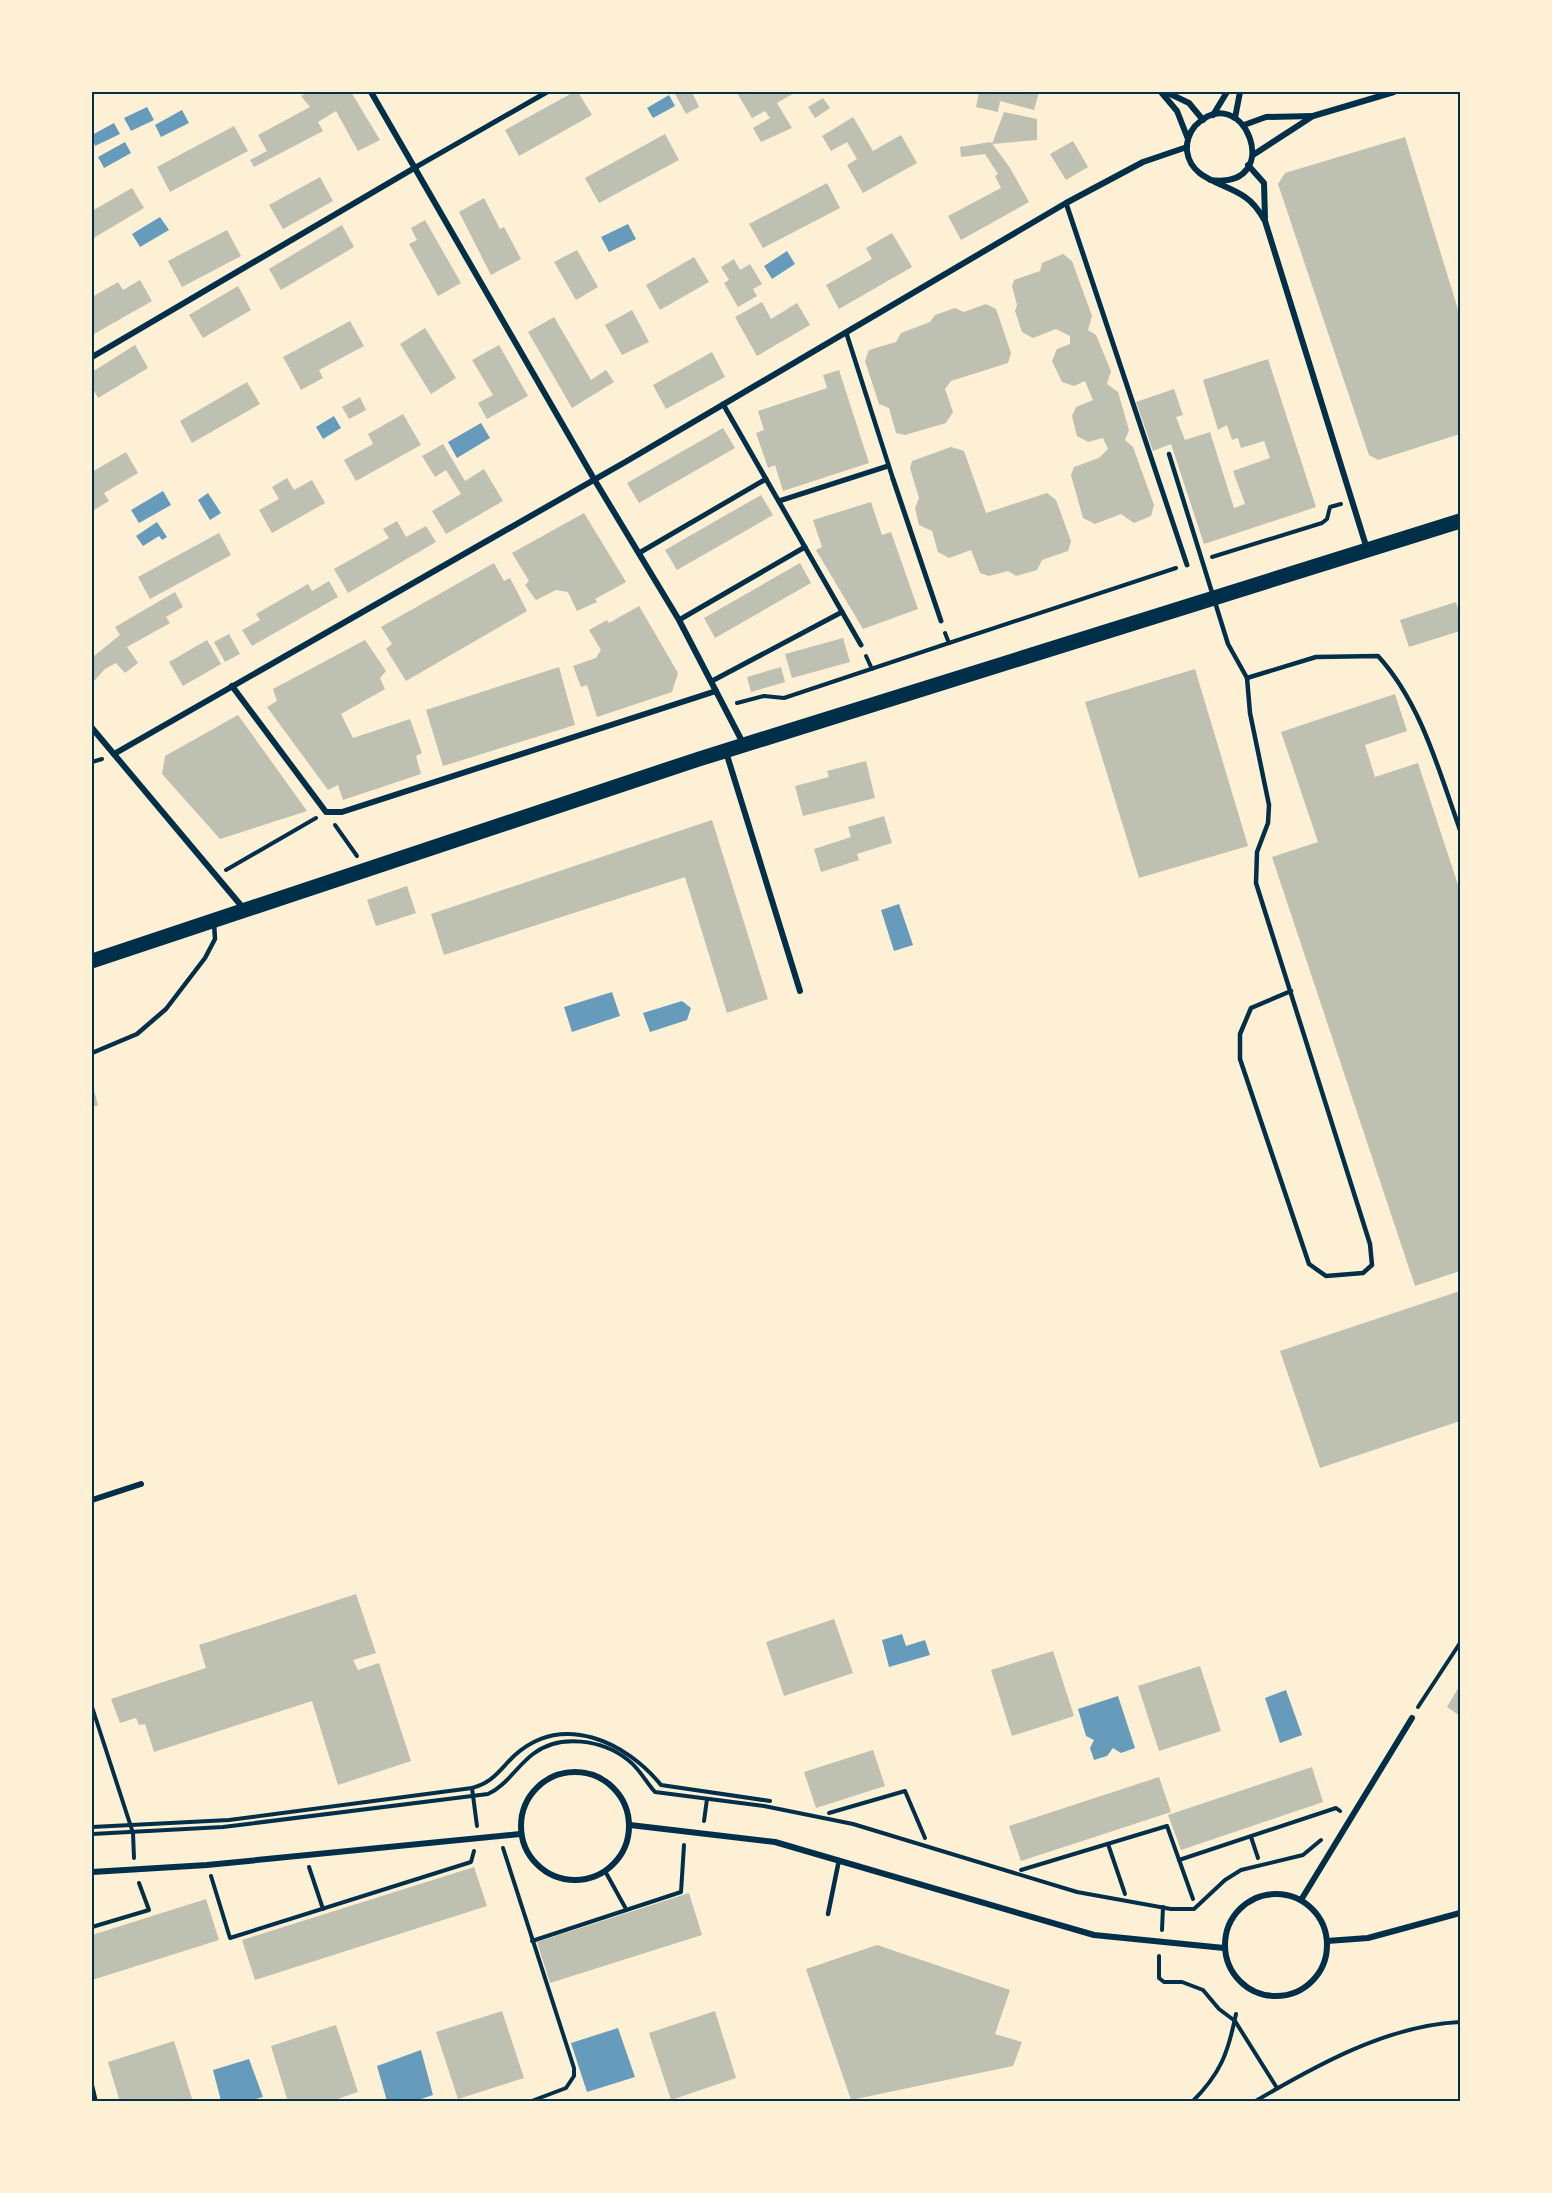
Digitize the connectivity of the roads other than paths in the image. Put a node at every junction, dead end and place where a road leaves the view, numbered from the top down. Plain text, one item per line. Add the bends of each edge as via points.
1 (371, 92) edge
2 (547, 92) edge
3 (1161, 92) edge
4 (1166, 92) edge
5 (1227, 92) edge
6 (1240, 92) edge
7 (1394, 92) edge
8 (1213, 116) junction
9 (1313, 116) junction
10 (1235, 118) junction
11 (1203, 120) junction
12 (1244, 125) junction
13 (1188, 139) junction
14 (1186, 147) junction
15 (1253, 155) junction
16 (1248, 165) junction
17 (416, 167) junction
18 (1210, 180) junction
19 (1066, 203) junction
20 (1265, 221) junction
21 (846, 332) junction
22 (92, 357) edge
23 (723, 404) junction
24 (1169, 454) dead end
25 (888, 466) junction
26 (594, 479) junction
27 (766, 479) junction
28 (893, 479) joint
29 (779, 501) junction
30 (1461, 521) edge
31 (805, 548) junction
32 (1367, 550) junction
33 (639, 553) junction
34 (1187, 565) road end
35 (1215, 597) junction
36 (842, 612) junction
37 (678, 620) junction
38 (941, 621) road end
39 (861, 645) dead end
40 (1247, 678) junction
41 (712, 681) junction
42 (232, 686) junction
43 (716, 691) junction
44 (92, 728) edge
45 (744, 745) junction
46 (726, 752) junction
47 (114, 754) junction
48 (1461, 830) edge
49 (245, 909) junction
50 (213, 920) junction
51 (92, 961) edge
52 (800, 991) dead end
53 (1291, 991) junction
54 (92, 1053) edge
55 (141, 1484) dead end
56 (92, 1500) edge
57 (1412, 1718) road end
58 (630, 1825) junction
59 (520, 1834) junction
60 (839, 1860) junction
61 (92, 1872) edge
62 (1301, 1900) junction
63 (1461, 1913) edge
64 (828, 1914) dead end
65 (1327, 1941) junction
66 (1224, 1948) junction

1 - 17 street
2 - 17 street
3 - 13 street via 1177,111
4 - 11 street via 1189,103
5 - 8 street
6 - 10 street
7 - 9 street
8 - 10 street
8 - 11 street
9 - 12 street via 1266,117
9 - 15 street
10 - 12 street
11 - 13 street
12 - 15 street via 1250,134
13 - 14 street
14 - 18 street via 1193,167
14 - 19 street via 1143,162
15 - 16 street
16 - 18 street via 1232,179
16 - 20 street via 1264,183
17 - 22 street
17 - 26 street
18 - 20 street via 1246,197
19 - 21 street
19 - 34 street
20 - 32 street
21 - 23 street
21 - 25 lane
23 - 26 street
23 - 27 street
24 - 35 lane
25 - 28 lane
25 - 29 street
26 - 33 street
26 - 42 street
27 - 29 street
27 - 33 street
28 - 38 street
29 - 31 street
30 - 32 main road
31 - 36 street
31 - 37 street
32 - 35 main road
33 - 37 street
35 - 40 lane via 1228,644
35 - 45 main road
36 - 39 street
36 - 41 street
37 - 41 street
40 - 48 lane via 1316,657 1378,656 1397,677 1432,752
40 - 53 lane via 1250,713 1269,805 1268,824 1257,852 1256,883
41 - 43 street
42 - 43 street via 326,812 342,812
42 - 47 street
43 - 45 street
44 - 47 street
45 - 46 main road
46 - 49 main road
46 - 52 street
47 - 49 street
49 - 50 main road
50 - 51 main road
50 - 54 lane via 215,939 205,958 166,1009 137,1035
53 - 53 lane via 1370,1244 1372,1265 1363,1273 1326,1276 1309,1264 1240,1059 1240,1034 1251,1008
55 - 56 street
57 - 62 street
58 - 59 street via 620,1856 595,1877 579,1880 562,1879 534,1863
58 - 59 street via 627,1808 605,1780 570,1771 538,1785 527,1799
58 - 60 street via 775,1842
59 - 61 street via 207,1865
60 - 64 lane
60 - 66 street via 1094,1935
62 - 65 street via 1319,1918
62 - 66 street via 1271,1894 1249,1902 1232,1918 1225,1932
63 - 65 street via 1368,1938
65 - 66 street via 1320,1973 1295,1994 1279,1997 1263,1995 1241,1983 1227,1964

